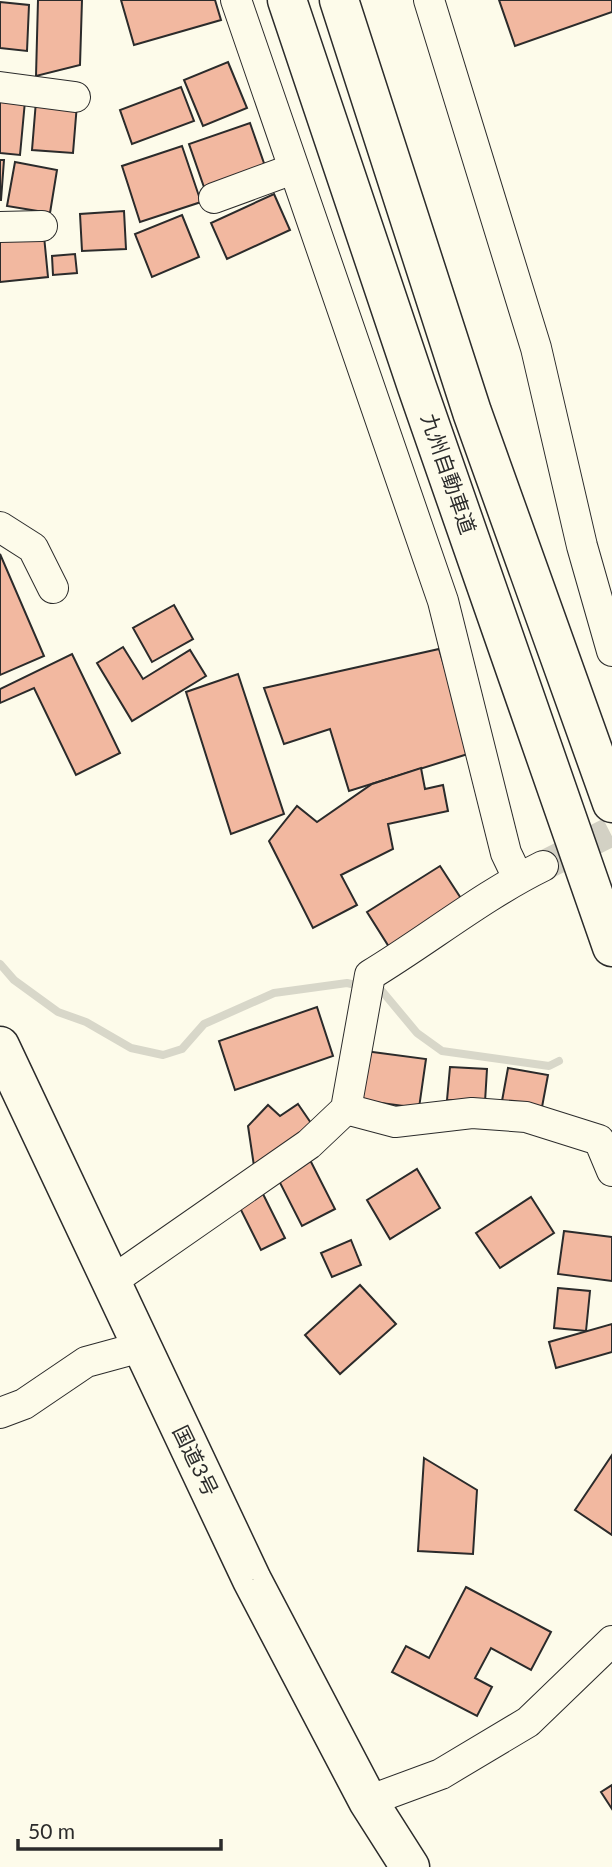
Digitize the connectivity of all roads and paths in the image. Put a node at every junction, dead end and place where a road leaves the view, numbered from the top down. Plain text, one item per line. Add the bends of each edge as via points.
1 (236, 0) edge
2 (287, 0) edge
3 (339, 0) edge
4 (429, 0) edge
5 (0, 87) edge
6 (75, 97) dead end
7 (293, 169) junction
8 (214, 198) dead end
9 (42, 226) dead end
10 (0, 227) edge
11 (0, 527) edge
12 (53, 588) dead end
13 (612, 651) edge
14 (612, 803) edge
15 (612, 947) edge
16 (0, 1046) edge
17 (346, 1109) junction
18 (612, 1171) edge
19 (111, 1281) junction
20 (141, 1348) junction
21 (0, 1413) edge
22 (612, 1641) edge
23 (368, 1801) junction
24 (410, 1867) edge

1 - 7 street
2 - 15 highway, 九州自動車道
3 - 14 highway, 九州自動車道 via 472,412
4 - 13 street via 536,348 582,546
5 - 6 street
7 - 8 street
7 - 17 street via 443,601 506,853 530,872 410,951 368,987
9 - 10 street
11 - 12 street via 33,548
16 - 19 highway, 国道3号
17 - 18 street via 395,1122 472,1113 526,1117 599,1140
17 - 19 street via 309,1144
19 - 20 highway, 国道3号
20 - 21 street via 86,1362 24,1404
20 - 23 highway, 国道3号 via 252,1580
22 - 23 street via 528,1722 441,1774
23 - 24 highway, 国道3号

